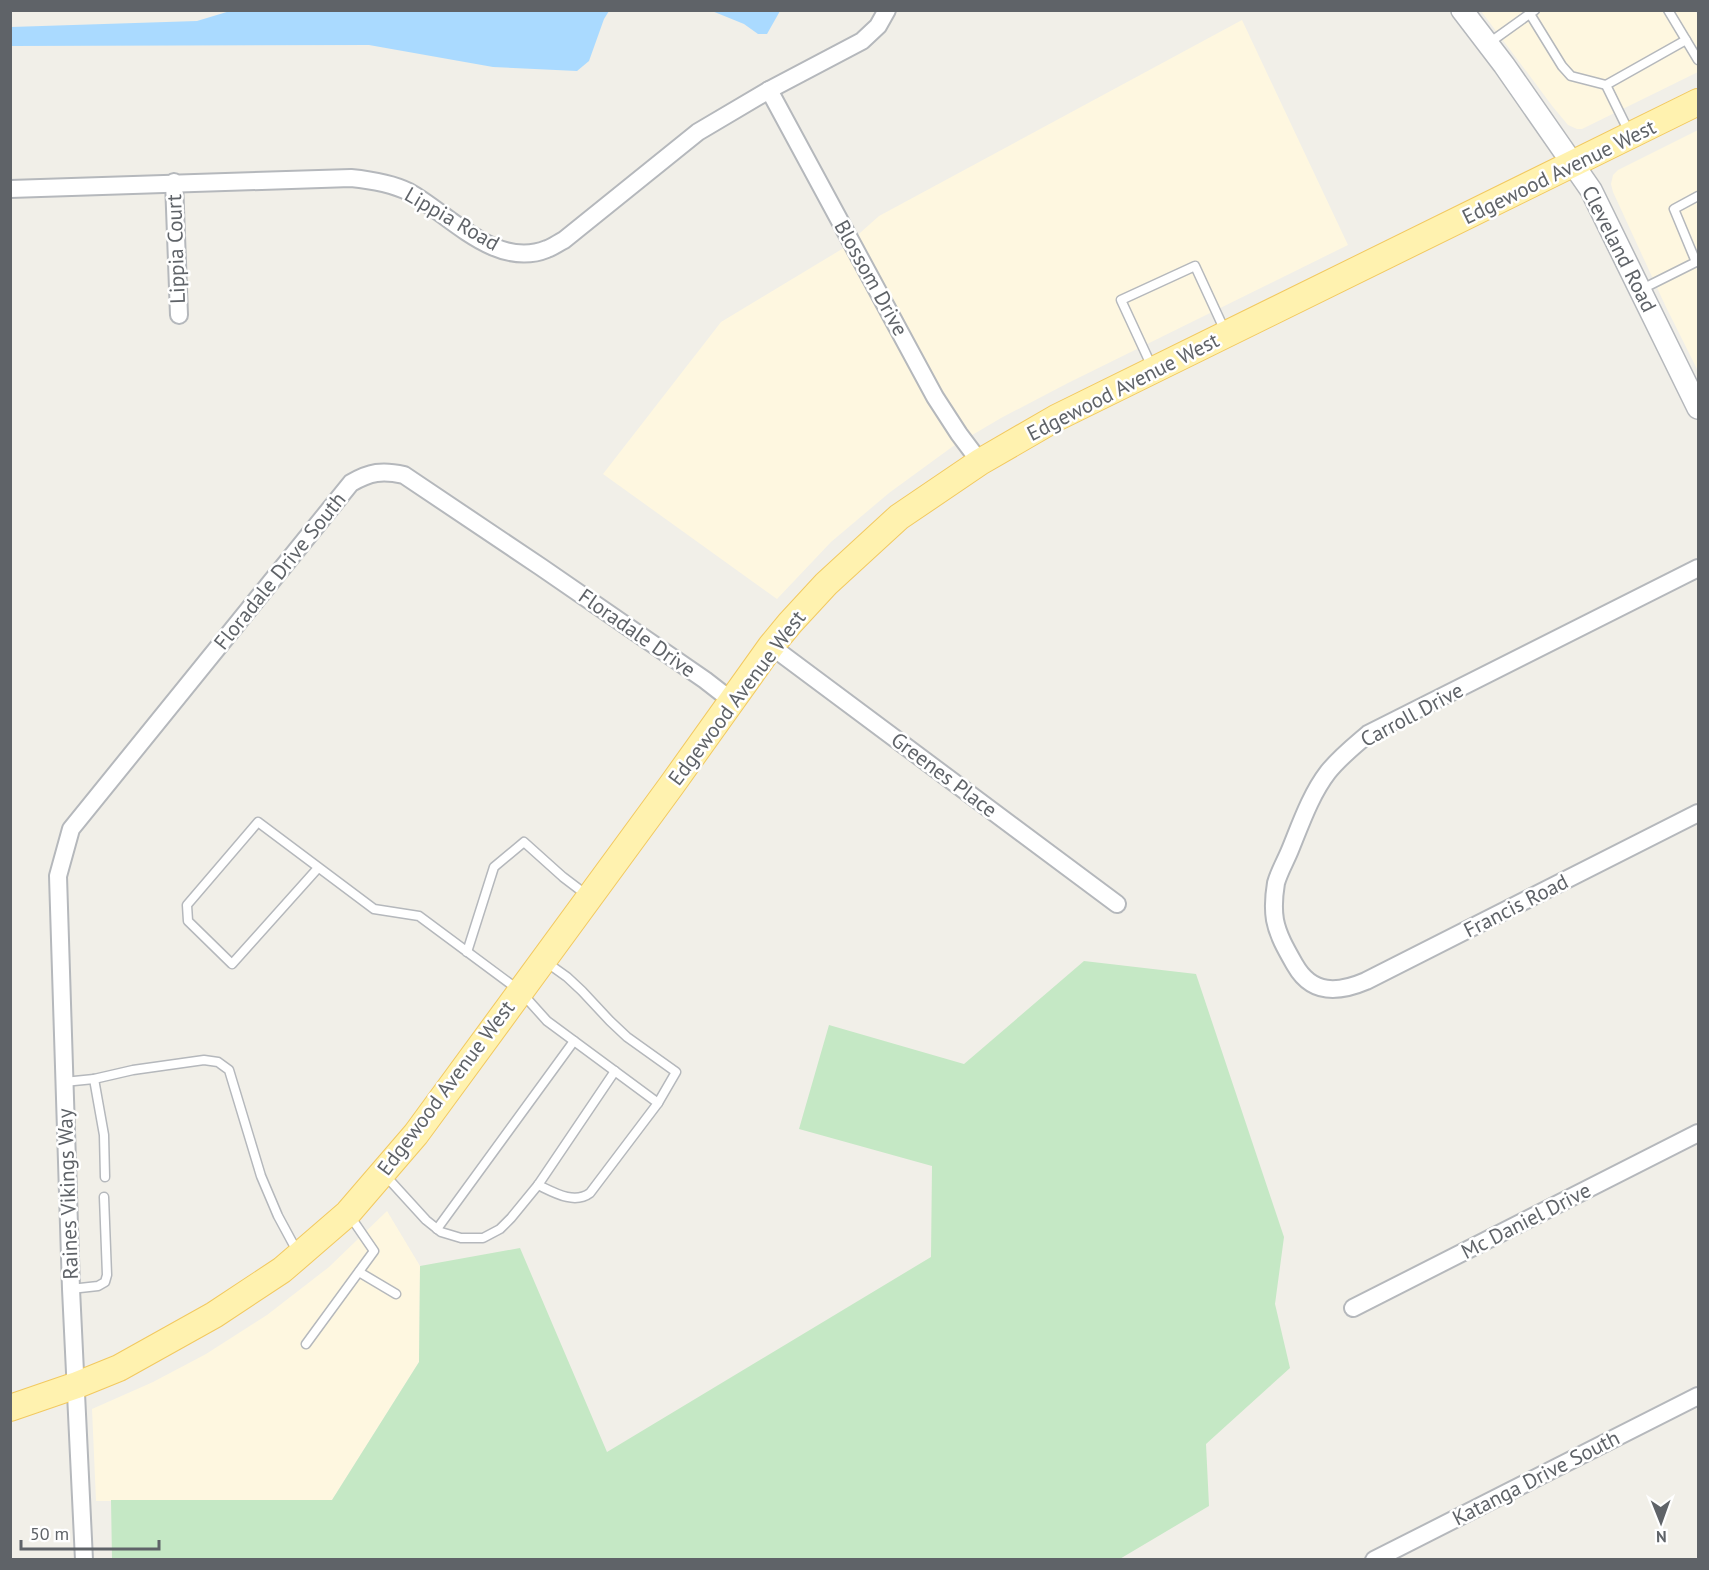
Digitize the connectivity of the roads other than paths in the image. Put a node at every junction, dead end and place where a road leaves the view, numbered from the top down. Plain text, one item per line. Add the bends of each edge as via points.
1 (887, 10) edge
2 (1462, 10) edge
3 (1668, 10) edge
4 (1532, 12) edge
5 (1686, 40) junction
6 (1487, 44) junction
7 (1698, 60) edge
8 (1606, 85) junction
9 (769, 90) junction
10 (1698, 103) edge
11 (1631, 136) junction
12 (1574, 165) junction
13 (174, 183) junction
14 (10, 189) edge
15 (1698, 196) edge
16 (1640, 290) junction
17 (179, 315) dead end
18 (1227, 334) junction
19 (1154, 370) junction
20 (1698, 408) edge
21 (980, 462) junction
22 (541, 567) joint
23 (1698, 568) edge
24 (771, 646) junction
25 (732, 701) junction
26 (1698, 813) edge
27 (71, 829) joint
28 (318, 868) junction
29 (589, 897) junction
30 (1117, 904) dead end
31 (467, 952) junction
32 (543, 960) junction
33 (1330, 990) joint
34 (520, 991) junction
35 (574, 1041) junction
36 (615, 1071) junction
37 (94, 1079) junction
38 (64, 1082) junction
39 (658, 1103) junction
40 (1698, 1133) edge
41 (382, 1173) junction
42 (105, 1177) dead end
43 (538, 1185) junction
44 (104, 1197) dead end
45 (348, 1213) junction
46 (437, 1229) junction
47 (299, 1255) junction
48 (359, 1272) junction
49 (71, 1289) junction
50 (396, 1294) dead end
51 (1353, 1308) dead end
52 (306, 1344) dead end
53 (77, 1385) junction
54 (1698, 1396) edge
55 (10, 1408) edge
56 (84, 1560) edge
57 (1374, 1560) edge

1 - 9 street, Lippia Road via 878,26 862,41
2 - 6 street, Cleveland Road
3 - 5 lane
4 - 6 lane
4 - 8 lane via 1571,75
5 - 7 lane
5 - 8 lane
6 - 12 street, Cleveland Road
8 - 11 lane
9 - 13 street, Lippia Road via 698,132 564,240 546,250 502,250 481,241 408,192 380,182 351,178
9 - 21 street, Blossom Drive via 936,397
10 - 11 main road, Edgewood Avenue West
11 - 12 main road, Edgewood Avenue West
12 - 16 street, Cleveland Road via 1591,190
12 - 18 main road, Edgewood Avenue West
13 - 14 street, Lippia Road
13 - 17 street, Lippia Court
15 - 16 lane via 1674,209 1696,262
16 - 20 street, Cleveland Road
18 - 19 main road, Edgewood Avenue West
18 - 19 lane via 1195,266 1121,300
19 - 21 main road, Edgewood Avenue West via 1056,418
21 - 24 main road, Edgewood Avenue West via 906,512 865,547
22 - 25 street, Floradale Drive
22 - 27 street, Floradale Drive South via 404,476 377,472 351,483
23 - 33 street, Carroll Drive via 1368,734 1347,751 1311,800 1277,881 1274,903 1281,939 1301,976 1314,986
24 - 25 main road, Edgewood Avenue West
24 - 30 street, Greenes Place
25 - 29 main road, Edgewood Avenue West
26 - 33 street, Francis Road via 1366,981
27 - 38 street, Raines Vikings Way via 58,876
28 - 28 lane via 258,822 187,905 188,921 232,964
28 - 31 lane via 374,909 419,916
29 - 31 lane via 524,842 494,867
29 - 32 main road, Edgewood Avenue West
31 - 34 lane
32 - 34 main road, Edgewood Avenue West
32 - 39 lane via 567,977 627,1037 676,1072
34 - 35 lane
34 - 41 main road, Edgewood Avenue West via 416,1134
35 - 36 lane
35 - 46 lane
36 - 39 lane
36 - 43 lane
37 - 38 lane
37 - 42 lane via 104,1135
37 - 47 lane via 204,1060 218,1062 229,1070 261,1176
38 - 49 street, Raines Vikings Way
39 - 43 lane via 585,1197 572,1198
40 - 51 street, Mc Daniel Drive
41 - 45 main road, Edgewood Avenue West
41 - 46 lane
43 - 46 lane via 500,1229 483,1238 461,1238
44 - 49 lane via 105,1282
45 - 47 main road, Edgewood Avenue West
45 - 48 lane via 374,1251
47 - 53 main road, Edgewood Avenue West via 214,1315 119,1368
48 - 50 lane
48 - 52 lane
49 - 53 street, Raines Vikings Way
53 - 55 main road, Edgewood Avenue West
53 - 56 street, Raines Vikings Way
54 - 57 street, Katanga Drive South

